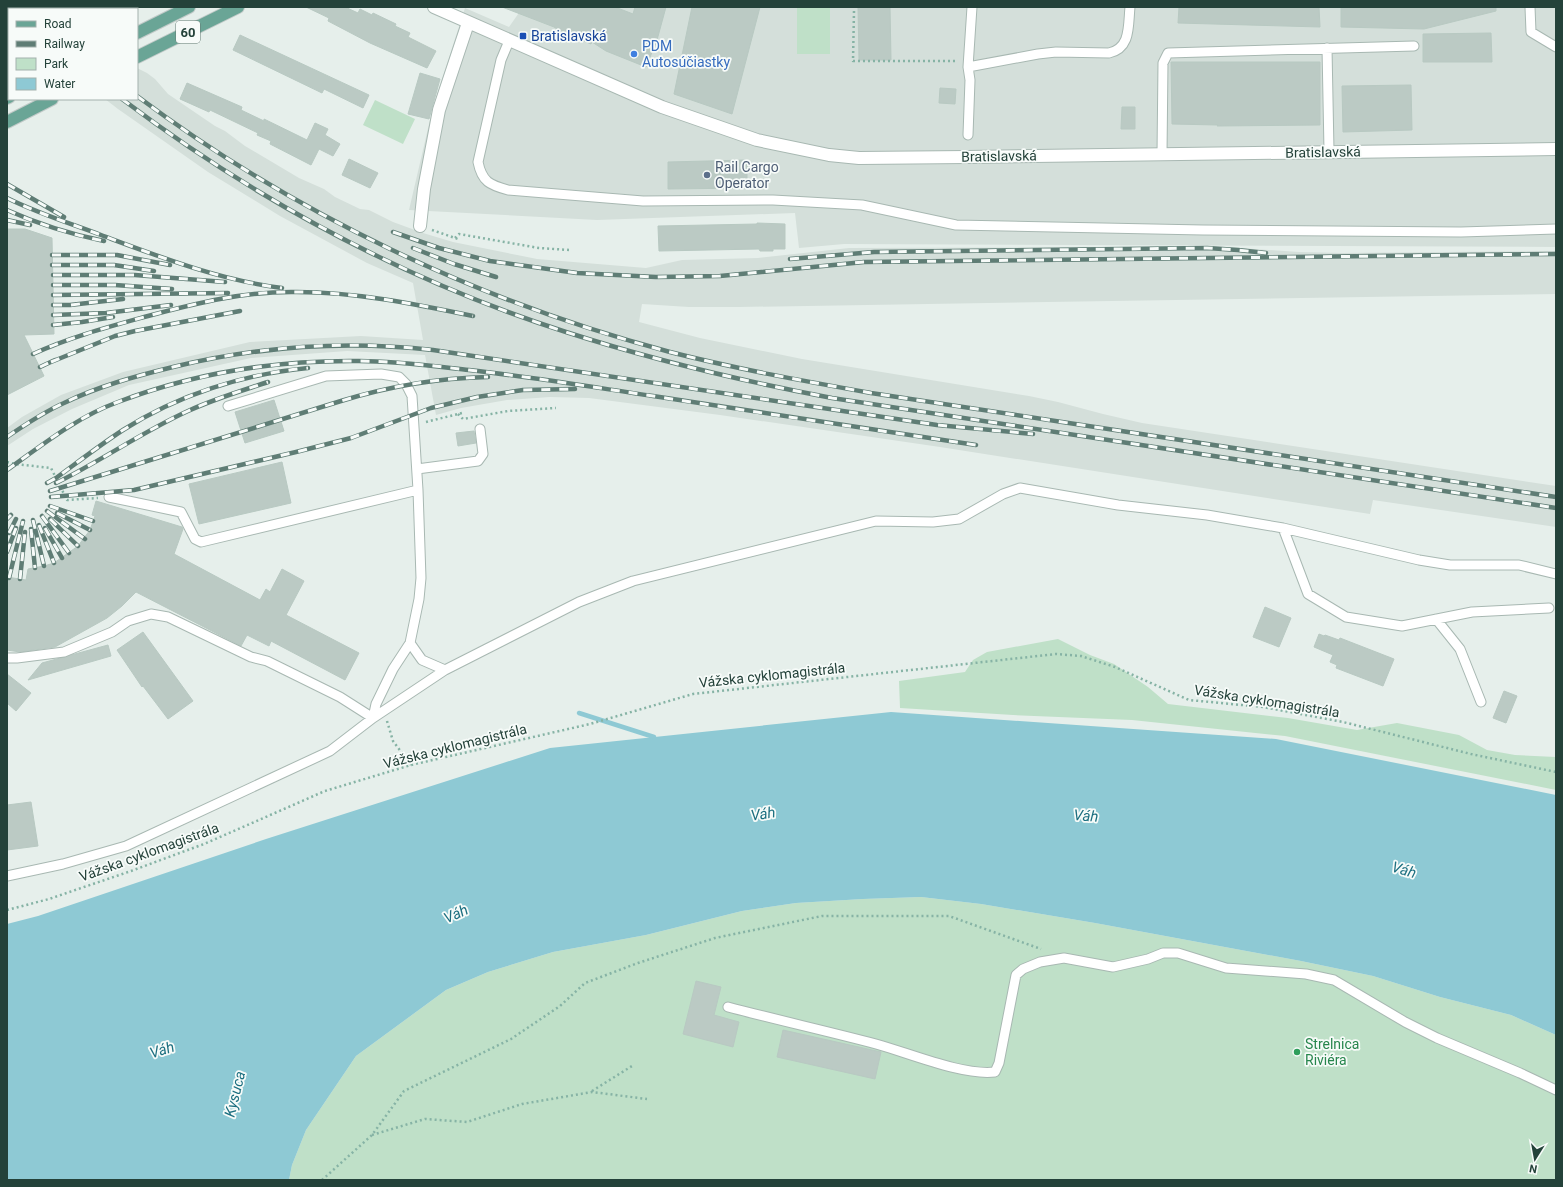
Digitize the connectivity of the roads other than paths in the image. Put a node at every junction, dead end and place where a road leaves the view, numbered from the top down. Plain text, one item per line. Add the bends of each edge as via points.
1 (189, 7) edge
2 (238, 7) edge
3 (434, 7) edge
4 (972, 7) edge
5 (1130, 7) edge
6 (1530, 7) edge
7 (468, 23) junction
8 (138, 32) edge
9 (509, 41) junction
10 (1414, 46) dead end
11 (1556, 47) edge
12 (1327, 48) junction
13 (138, 57) edge
14 (968, 67) junction
15 (50, 100) edge
16 (7, 122) edge
17 (968, 135) dead end
18 (1556, 149) edge
19 (1329, 151) junction
20 (1162, 154) junction
21 (420, 226) road end
22 (1556, 229) edge
23 (228, 406) dead end
24 (480, 429) dead end
25 (417, 469) junction
26 (418, 490) junction
27 (109, 497) road end
28 (1283, 528) junction
29 (1556, 574) edge
30 (1549, 608) dead end
31 (1436, 620) junction
32 (410, 643) junction
33 (7, 658) edge
34 (445, 670) junction
35 (1481, 702) dead end
36 (374, 718) junction
37 (7, 876) edge
38 (728, 1007) dead end
39 (1556, 1090) edge

1 - 8 main road, 60
2 - 13 main road, 60
3 - 7 street, Bratislavská
4 - 14 lane
5 - 14 lane via 1128,31 1122,47 1117,51 1056,52
6 - 11 lane via 1531,32
7 - 9 street, Bratislavská
7 - 21 street via 439,110 424,189
9 - 20 street, Bratislavská via 662,107 758,140 829,155 867,158
9 - 22 lane via 501,60 478,162 480,171 488,183 508,190 643,201 773,200 862,205 956,225 1461,232
10 - 12 lane
12 - 19 lane
12 - 20 lane via 1168,53 1163,63
14 - 17 lane
15 - 16 main road
18 - 19 street, Bratislavská
19 - 20 street, Bratislavská
23 - 25 lane via 326,376 381,374 399,377 412,396
24 - 25 lane via 483,454 478,461
25 - 26 lane
26 - 27 lane via 201,542 195,539 181,512
26 - 32 lane via 419,599
28 - 29 lane via 1427,562 1450,565 1519,565
28 - 31 lane via 1308,594 1346,618 1402,626
28 - 34 lane via 1207,515 1118,505 1020,488 1003,494 959,519 933,522 876,521 633,581 579,602
30 - 31 lane via 1472,612
31 - 35 lane via 1460,649
32 - 34 lane via 422,660
32 - 36 lane via 393,669 376,704
33 - 36 lane via 64,652 112,632 128,621 151,614 168,617 251,657 267,661 340,697
34 - 36 lane
36 - 37 lane via 330,751 126,846 63,864
38 - 39 lane via 877,1044 936,1062 983,1073 995,1072 1016,975 1023,969 1040,962 1064,958 1113,967 1163,953 1178,953 1226,968 1306,974 1334,980 1418,1028

